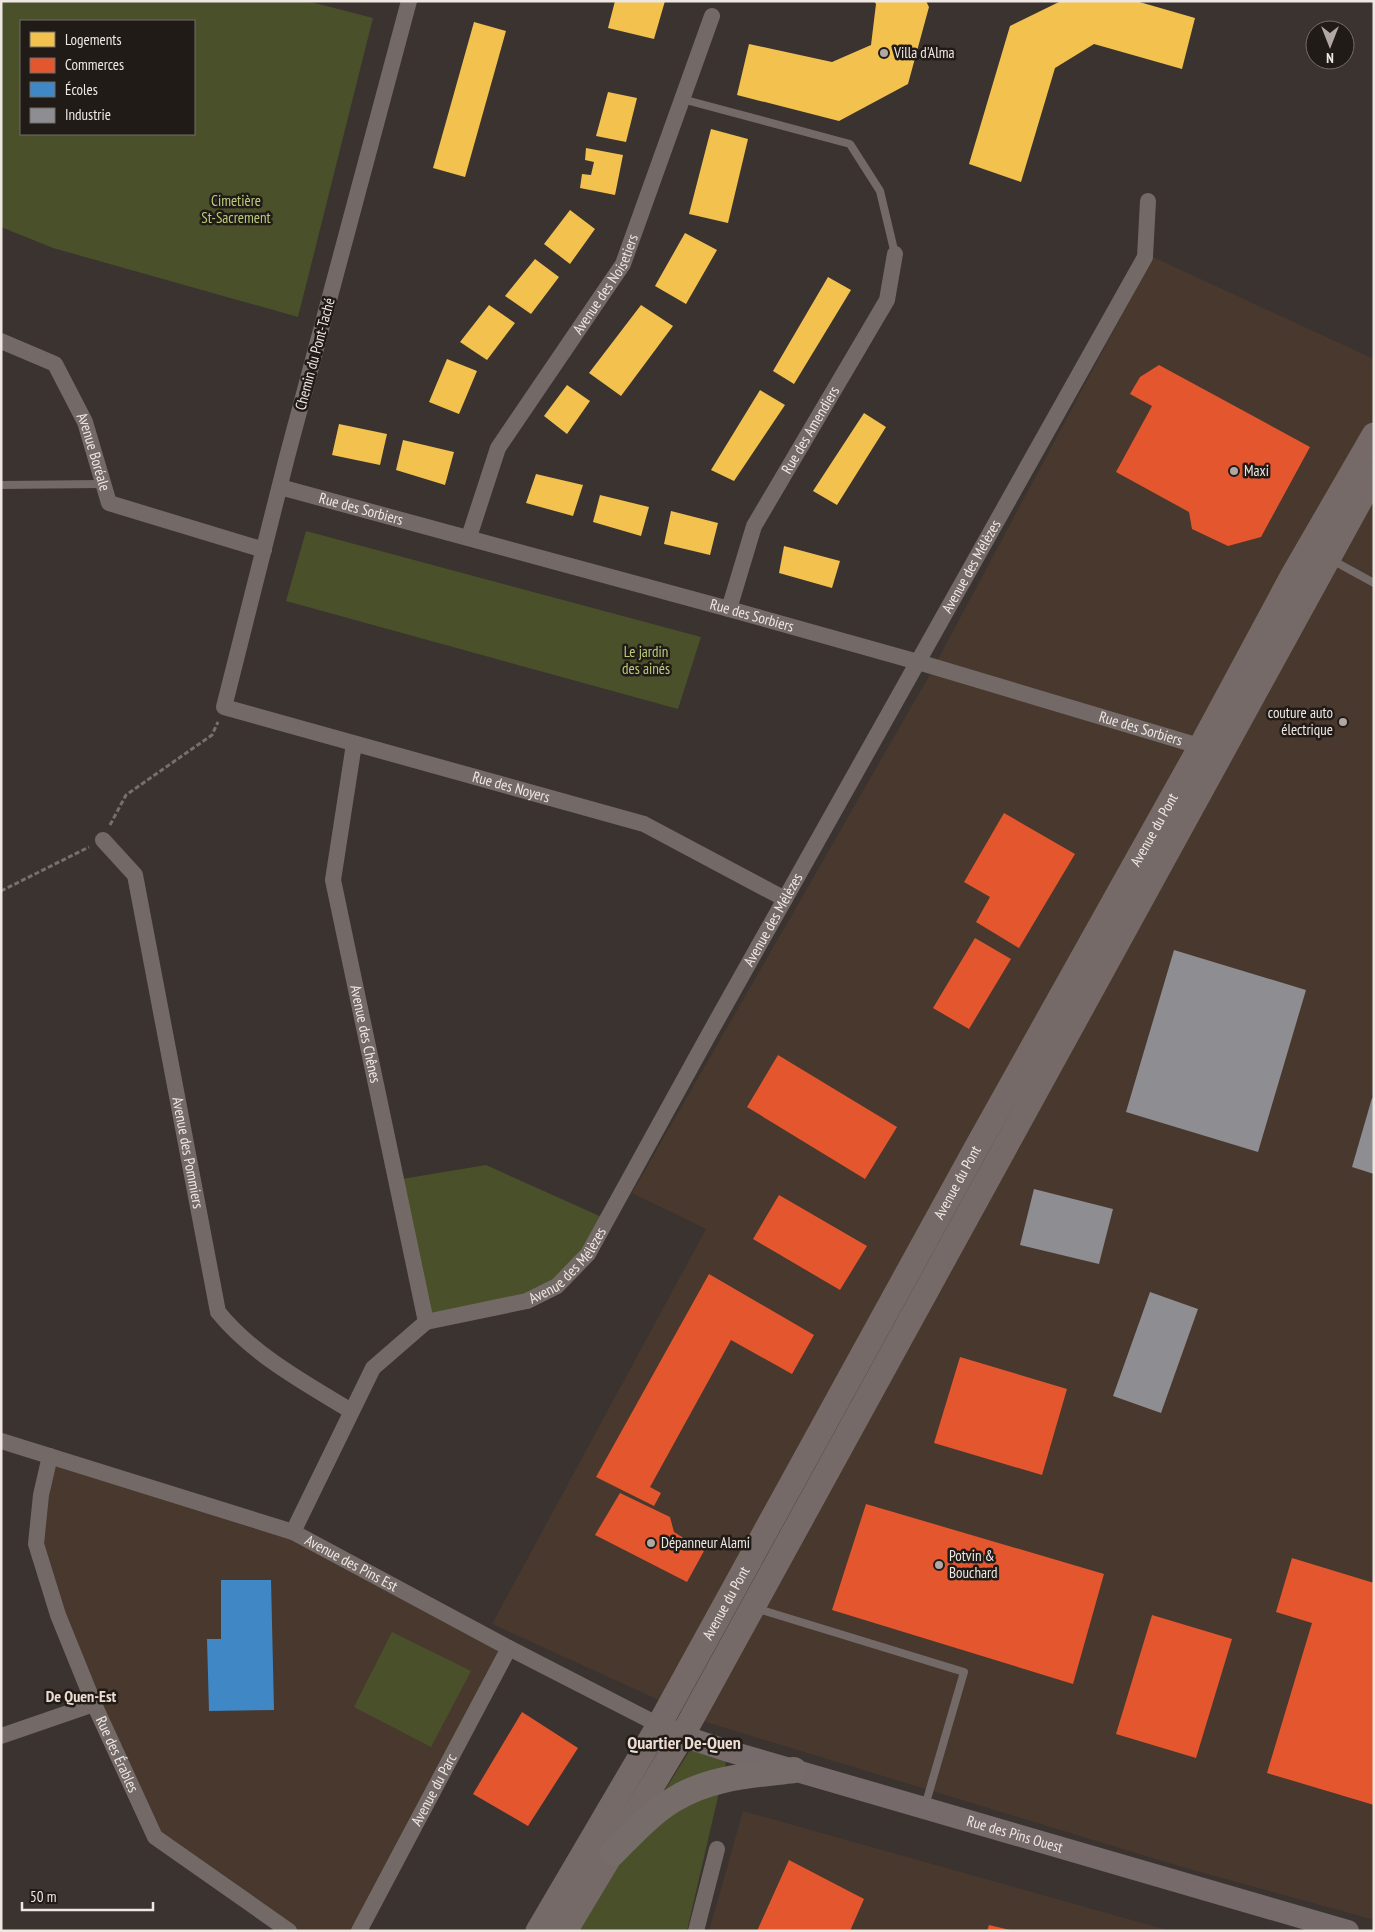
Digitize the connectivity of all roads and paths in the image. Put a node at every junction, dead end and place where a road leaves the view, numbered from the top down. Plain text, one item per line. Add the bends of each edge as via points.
1 (408, 1) edge
2 (712, 16) dead end
3 (682, 99) junction
4 (1148, 201) dead end
5 (894, 254) joint
6 (1, 341) edge
7 (1374, 435) edge
8 (1374, 475) edge
9 (103, 484) junction
10 (1, 486) edge
11 (280, 487) junction
12 (469, 537) junction
13 (264, 550) junction
14 (1328, 557) junction
15 (1374, 584) edge
16 (729, 609) junction
17 (918, 662) junction
18 (224, 708) junction
19 (354, 744) junction
20 (1211, 749) junction
21 (103, 840) junction
22 (1, 891) edge
23 (785, 899) junction
24 (426, 1322) junction
25 (352, 1412) junction
26 (1, 1441) edge
27 (50, 1456) junction
28 (293, 1532) junction
29 (751, 1607) junction
30 (508, 1648) junction
31 (94, 1704) junction
32 (659, 1725) junction
33 (1, 1736) edge
34 (682, 1736) junction
35 (794, 1770) junction
36 (924, 1808) junction
37 (717, 1849) dead end
38 (613, 1853) junction
39 (289, 1931) edge
40 (359, 1931) edge
41 (538, 1931) edge
42 (565, 1931) edge
43 (696, 1931) edge
44 (1348, 1931) edge

1 - 11 street, Chemin du Pont-Taché
2 - 3 street, Avenue des Noisetiers
3 - 5 lane via 850,144 880,191
3 - 12 street, Avenue des Noisetiers via 623,264 498,448
4 - 17 street, Avenue des Mélèzes via 1144,257
5 - 16 street, Rue des Amendiers via 887,300 754,526
6 - 9 street, Avenue Boréale via 54,364 85,422
7 - 20 main road, Avenue du Pont via 1293,575
8 - 14 main road, Avenue du Pont
9 - 10 lane
9 - 13 street, Avenue Boréale via 109,503
11 - 12 street, Rue des Sorbiers
11 - 13 street, Chemin du Pont-Taché
12 - 16 street, Rue des Sorbiers
13 - 18 street, Chemin du Pont-Taché
14 - 15 lane
14 - 20 main road, Avenue du Pont
16 - 17 street, Rue des Sorbiers
17 - 20 street, Rue des Sorbiers
17 - 23 street, Avenue des Mélèzes
18 - 19 street, Rue des Noyers
18 - 21 path via 212,735 126,794
19 - 23 street, Rue des Noyers via 644,824
19 - 24 street, Avenue des Chênes via 333,880
20 - 29 main road, Avenue du Pont
20 - 32 main road, Avenue du Pont via 974,1152
21 - 22 path
21 - 25 street, Avenue des Pommiers via 135,875 218,1312 232,1329 293,1376
23 - 24 street, Avenue des Mélèzes via 588,1254 557,1286 527,1301
24 - 25 street, Avenue des Mélèzes via 373,1368
25 - 28 street, Avenue des Mélèzes
26 - 27 street, Avenue des Pins Est
27 - 28 street, Avenue des Pins Est
27 - 31 street, Rue des Érables via 40,1495 36,1544 58,1615
28 - 30 street, Avenue des Pins Est
29 - 34 main road, Avenue du Pont
29 - 36 lane via 964,1672
30 - 32 street, Avenue des Pins Est
30 - 40 street, Avenue du Parc
31 - 33 street
31 - 39 street, Rue des Érables via 155,1837
32 - 34 main road, Avenue des Pins Est
32 - 41 main road, Avenue du Pont
34 - 35 main road, Rue des Pins Ouest
34 - 38 main road, Avenue du Pont
35 - 36 main road, Rue des Pins Ouest
35 - 38 highway via 734,1778 673,1799
36 - 44 main road, Rue des Pins Ouest
37 - 43 street
38 - 42 main road, Avenue du Pont

